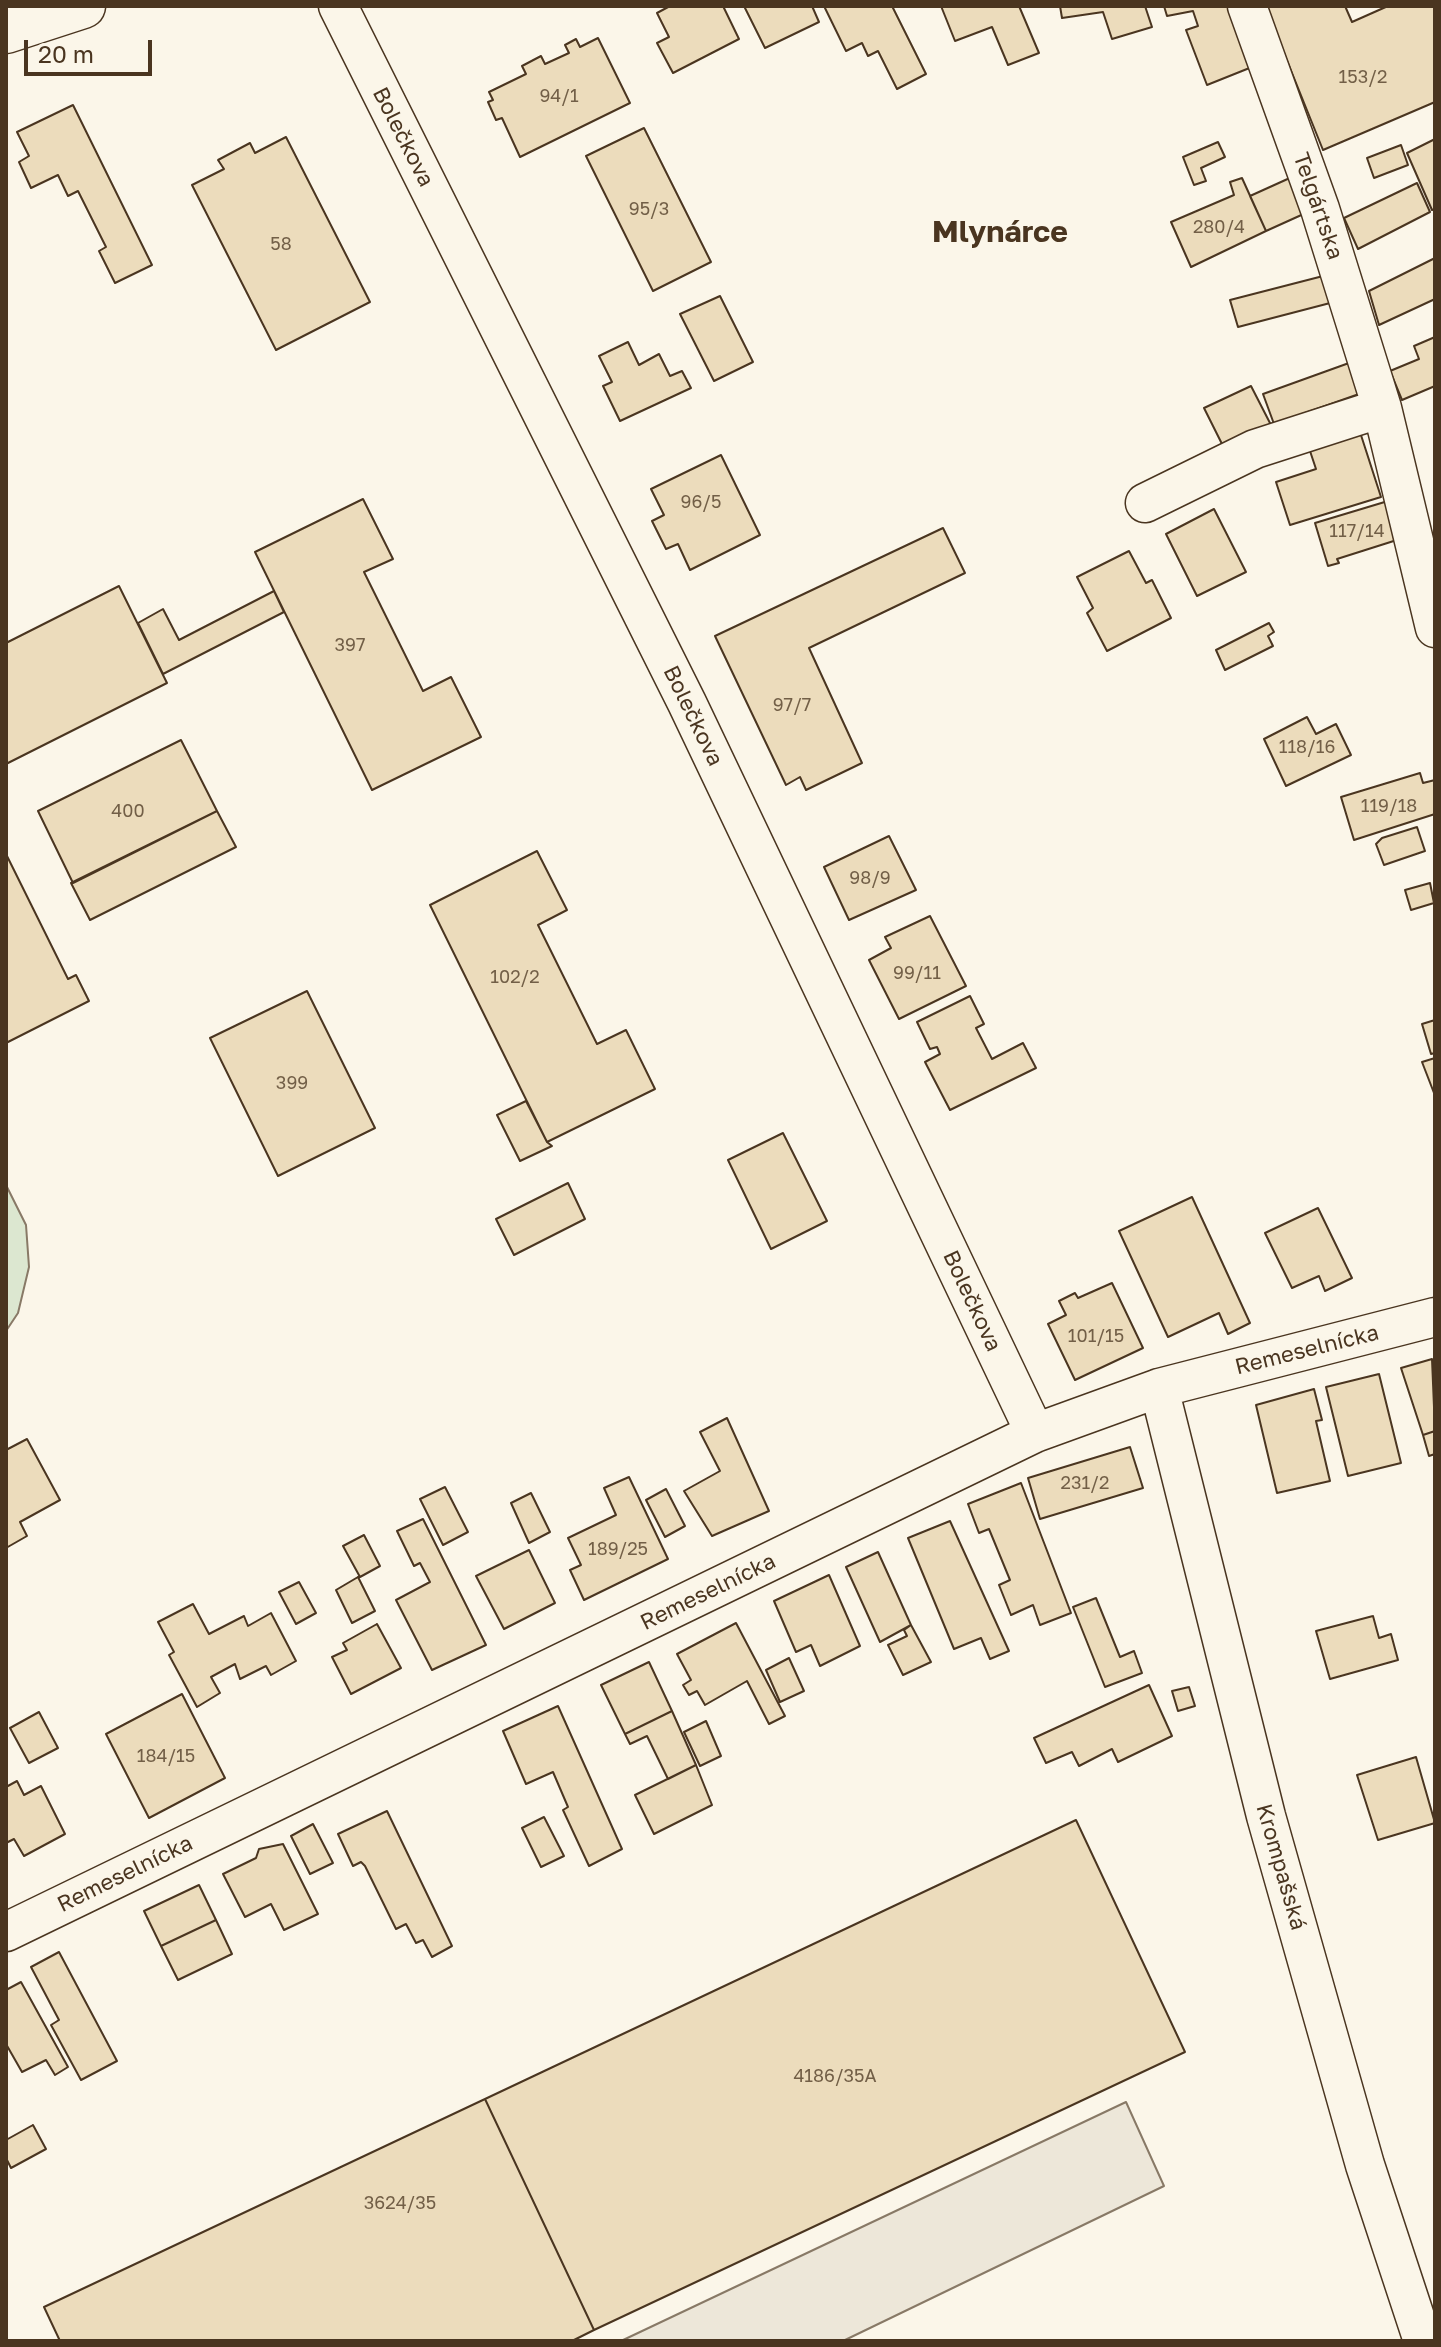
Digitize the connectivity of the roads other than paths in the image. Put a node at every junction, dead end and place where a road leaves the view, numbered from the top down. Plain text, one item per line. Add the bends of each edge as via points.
1 (83, 6) edge
2 (338, 6) edge
3 (1247, 6) edge
4 (6, 31) edge
5 (1382, 408) junction
6 (1145, 503) dead end
7 (1435, 628) edge
8 (1435, 1317) edge
9 (1159, 1388) junction
10 (1035, 1433) junction
11 (6, 1932) edge
12 (1423, 2341) edge

1 - 4 street
2 - 10 street, Bolečkova via 687,703
3 - 5 street, Telgártska via 1320,209
5 - 6 street via 1255,449
5 - 7 street, Telgártska
8 - 9 street, Remeselnícka
9 - 10 street, Remeselnícka
9 - 12 street, Krompašská via 1266,1816 1365,2165
10 - 11 street, Remeselnícka

